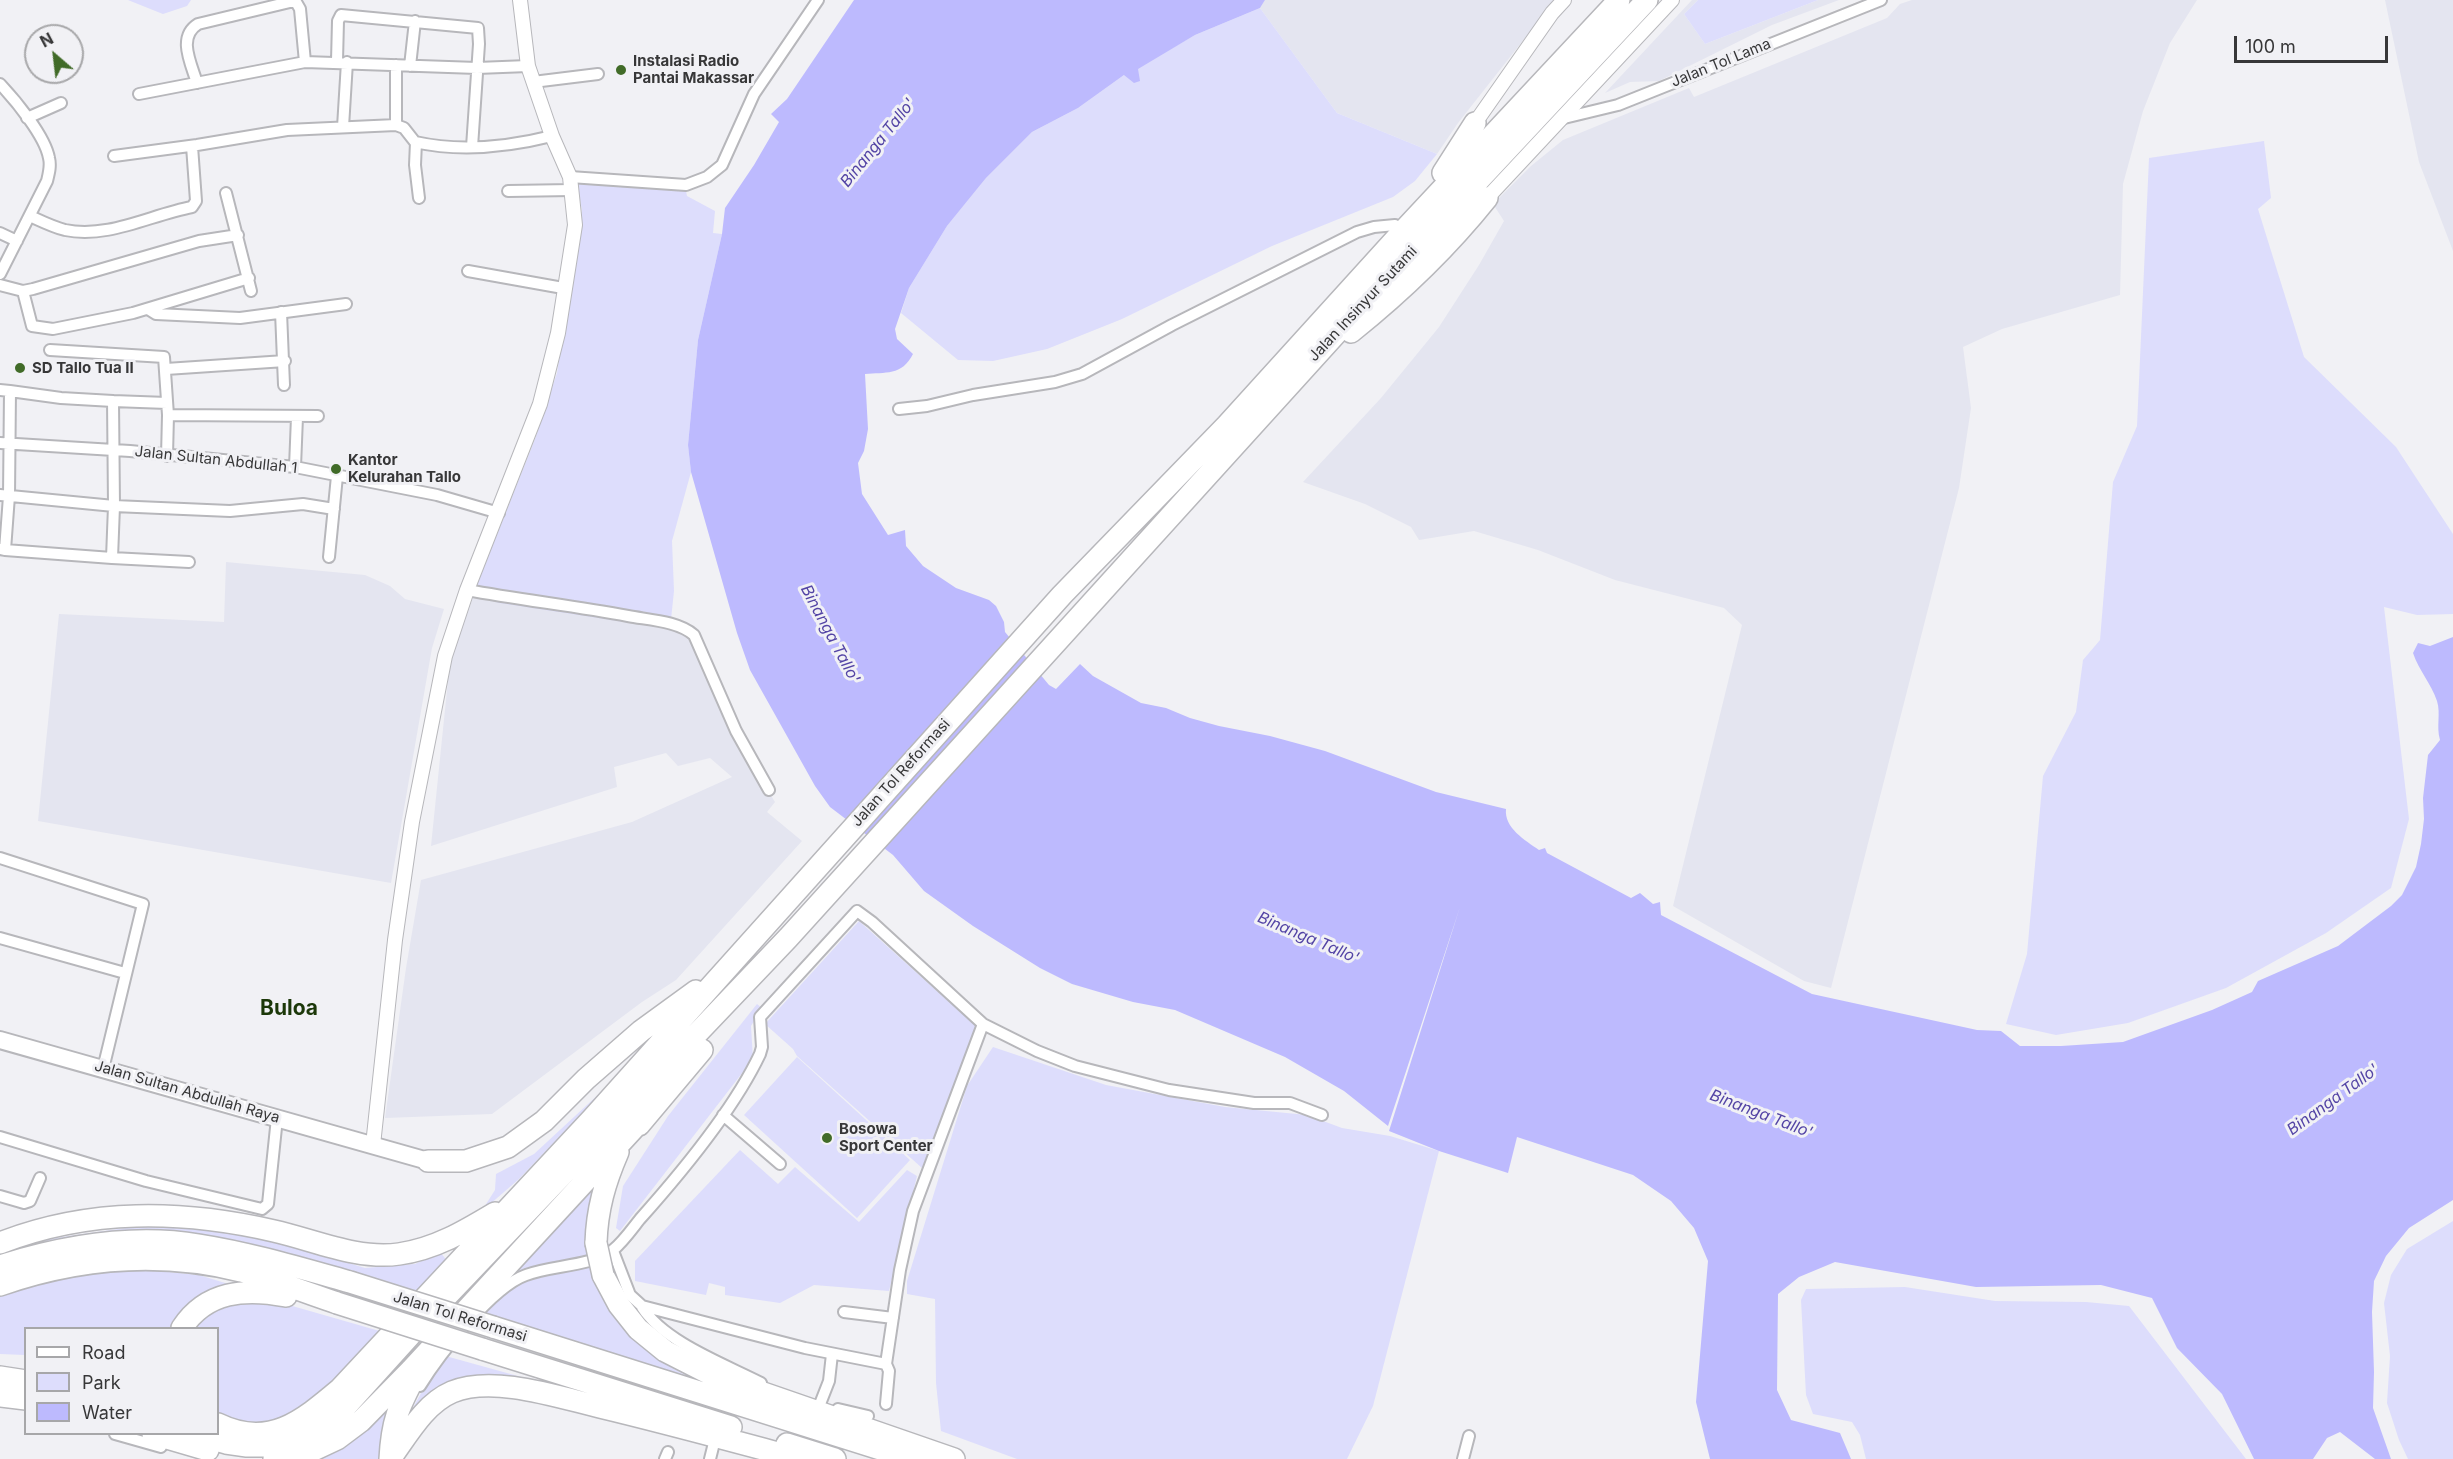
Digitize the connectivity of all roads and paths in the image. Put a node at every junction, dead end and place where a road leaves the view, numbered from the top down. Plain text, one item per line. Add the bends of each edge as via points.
1 (520, 0) edge
2 (818, 0) edge
3 (1564, 0) edge
4 (1619, 0) edge
5 (1647, 0) edge
6 (1672, 0) edge
7 (1881, 0) edge
8 (415, 21) junction
9 (305, 62) junction
10 (342, 62) junction
11 (396, 65) junction
12 (410, 66) junction
13 (528, 66) junction
14 (477, 68) junction
15 (598, 74) dead end
16 (533, 82) junction
17 (197, 83) junction
18 (0, 84) edge
19 (139, 94) dead end
20 (61, 103) dead end
21 (27, 118) junction
22 (1560, 119) junction
23 (1475, 123) joint
24 (396, 125) junction
25 (343, 127) junction
26 (552, 136) junction
27 (416, 142) junction
28 (192, 146) junction
29 (471, 147) junction
30 (114, 156) dead end
31 (571, 183) junction
32 (508, 191) dead end
33 (226, 193) dead end
34 (419, 198) dead end
35 (1487, 198) joint
36 (30, 216) junction
37 (1408, 225) junction
38 (0, 233) edge
39 (238, 235) junction
40 (17, 241) junction
41 (468, 271) dead end
42 (0, 274) edge
43 (249, 278) junction
44 (0, 285) edge
45 (563, 288) junction
46 (22, 291) junction
47 (251, 291) dead end
48 (346, 304) dead end
49 (148, 309) junction
50 (281, 312) junction
51 (50, 350) dead end
52 (285, 361) junction
53 (166, 369) junction
54 (1299, 374) junction
55 (284, 385) dead end
56 (5, 390) edge
57 (113, 401) junction
58 (168, 409) junction
59 (899, 409) dead end
60 (318, 416) dead end
61 (297, 417) junction
62 (4, 443) edge
63 (113, 450) junction
64 (167, 456) junction
65 (295, 467) junction
66 (337, 476) junction
67 (4, 496) edge
68 (114, 506) junction
69 (334, 509) junction
70 (499, 513) junction
71 (1, 551) edge
72 (329, 557) dead end
73 (112, 558) junction
74 (189, 562) dead end
75 (467, 590) junction
76 (1062, 595) joint
77 (1084, 612) joint
78 (768, 790) dead end
79 (0, 858) edge
80 (0, 938) edge
81 (788, 938) junction
82 (741, 951) junction
83 (125, 973) junction
84 (983, 1024) junction
85 (0, 1040) edge
86 (103, 1069) junction
87 (647, 1114) junction
88 (723, 1115) junction
89 (1322, 1115) dead end
90 (277, 1118) junction
91 (0, 1137) edge
92 (373, 1145) junction
93 (428, 1161) joint
94 (780, 1164) dead end
95 (40, 1178) dead end
96 (0, 1196) edge
97 (518, 1198) junction
98 (0, 1243) edge
99 (604, 1247) junction
100 (0, 1266) edge
101 (0, 1285) edge
102 (334, 1302) junction
103 (642, 1306) junction
104 (844, 1312) dead end
105 (893, 1318) junction
106 (183, 1327) edge
107 (450, 1328) junction
108 (832, 1354) junction
109 (886, 1364) junction
110 (0, 1377) edge
111 (24, 1381) edge
112 (0, 1396) edge
113 (24, 1399) edge
114 (0, 1404) edge
115 (820, 1404) junction
116 (886, 1404) dead end
117 (24, 1409) edge
118 (868, 1416) dead end
119 (219, 1425) edge
120 (119, 1435) edge
121 (157, 1435) edge
122 (198, 1435) edge
123 (1469, 1436) dead end
124 (714, 1443) dead end
125 (185, 1453) dead end
126 (262, 1459) edge
127 (274, 1459) edge
128 (390, 1459) edge
129 (710, 1459) edge
130 (800, 1459) edge
131 (835, 1459) edge
132 (912, 1459) edge
133 (954, 1459) edge
134 (1462, 1459) edge

1 - 13 street
2 - 31 street via 754,94 723,162 706,177 686,185
3 - 23 street
4 - 37 highway, Jalan Insinyur Sutami
5 - 54 highway, Jalan Insinyur Sutami
6 - 22 street
7 - 22 street, Jalan Tol Lama via 1618,105
8 - 10 street via 340,16
8 - 12 street
8 - 14 street via 478,28
9 - 10 street
9 - 17 street
9 - 17 street via 300,9 296,2 290,2 191,28 186,40
10 - 11 street
10 - 25 street
11 - 12 street
11 - 24 street
12 - 14 street
13 - 14 street
13 - 16 street
14 - 29 street
15 - 16 street
16 - 26 street
17 - 19 street
18 - 21 street
20 - 21 street
21 - 36 street via 50,163 47,181
22 - 35 street
23 - 37 highway
24 - 25 street
24 - 27 street
25 - 28 street via 286,130
26 - 29 street
26 - 31 street
27 - 29 street
27 - 34 street
28 - 30 street
28 - 36 street via 196,201 192,207 89,231 61,229
31 - 32 street
31 - 45 street via 574,225
33 - 39 street
35 - 54 highway via 1461,231 1386,305
36 - 40 street
37 - 59 street via 1383,225 1351,235 1082,374
37 - 76 highway, Jalan Insinyur Sutami via 1227,425
38 - 40 street
39 - 43 street
39 - 46 street via 199,242
40 - 42 street
41 - 45 street
43 - 47 street
43 - 49 street
44 - 46 street
45 - 70 street via 558,333 540,404
46 - 49 street via 32,326 50,329
48 - 50 street
49 - 50 street via 156,314 240,318
50 - 52 street
51 - 53 street via 161,356
52 - 53 street
52 - 55 street
53 - 58 street
54 - 77 highway, Jalan Insinyur Sutami
56 - 57 street
56 - 62 street
57 - 58 street
57 - 63 street
58 - 61 street
58 - 64 street
60 - 61 street
61 - 65 street
62 - 63 street, Jalan Sultan Abdullah 1
62 - 67 street
63 - 64 street, Jalan Sultan Abdullah 1
63 - 68 street
64 - 65 street, Jalan Sultan Abdullah 1
65 - 66 street, Jalan Sultan Abdullah 1
66 - 69 street
66 - 70 street, Jalan Sultan Abdullah 1 via 437,495
67 - 68 street
67 - 71 street
68 - 69 street via 230,511 303,504
68 - 73 street
69 - 72 street
70 - 75 street
71 - 73 street
73 - 74 street
75 - 78 street via 651,620 692,633 736,731
75 - 92 street via 445,656 412,822 389,980
76 - 82 highway, Jalan Tol Reformasi
77 - 81 highway, Jalan Tol Reformasi
79 - 83 street via 142,902
80 - 83 street
81 - 87 highway via 753,987
81 - 122 highway via 329,1422 295,1441 263,1447
82 - 93 highway via 692,994 640,1031 544,1121 508,1147 466,1161
82 - 97 highway
83 - 86 street
84 - 88 street via 857,911 760,1017 760,1053
84 - 89 street via 1085,1069 1169,1090 1254,1103 1290,1103
84 - 105 street via 914,1211
85 - 86 main road, Jalan Sultan Abdullah Raya
86 - 90 main road, Jalan Sultan Abdullah Raya
87 - 99 highway via 618,1152 603,1189 597,1217
87 - 107 highway
88 - 94 street
88 - 99 street via 657,1201
90 - 91 street via 268,1204 260,1209 146,1181
90 - 92 main road, Jalan Sultan Abdullah Raya
92 - 93 main road, Jalan Sultan Abdullah Raya
95 - 96 street via 33,1199 28,1202
97 - 98 highway via 465,1232 401,1254 377,1256 262,1228 155,1214 58,1224
97 - 119 highway via 340,1389 310,1415 290,1427 263,1434 235,1433
99 - 103 street via 630,1295
99 - 128 street via 585,1262 525,1275 502,1288 433,1364 416,1392
99 - 133 highway, bridge via 603,1275 619,1305 638,1329 665,1351 714,1376
100 - 132 highway, Jalan Tol Reformasi, bridge via 67,1248 115,1242 197,1244 245,1254 350,1282
101 - 102 highway, Jalan Tol Reformasi via 69,1266 154,1259 239,1271
102 - 106 highway via 267,1292 236,1292 212,1299
102 - 131 highway, Jalan Tol Reformasi, bridge
103 - 108 street
103 - 115 street via 661,1328 689,1347 767,1386
104 - 105 street
105 - 109 street
107 - 127 highway via 361,1420 337,1439 304,1454
107 - 128 highway via 416,1373 400,1405 392,1430
108 - 109 street
108 - 115 street via 829,1381
109 - 116 street
110 - 111 highway
112 - 113 highway
114 - 117 street
115 - 118 street
120 - 125 street
121 - 126 highway via 234,1457
123 - 134 street
124 - 129 street
128 - 130 highway via 420,1419 449,1393 473,1387 504,1387 646,1418

